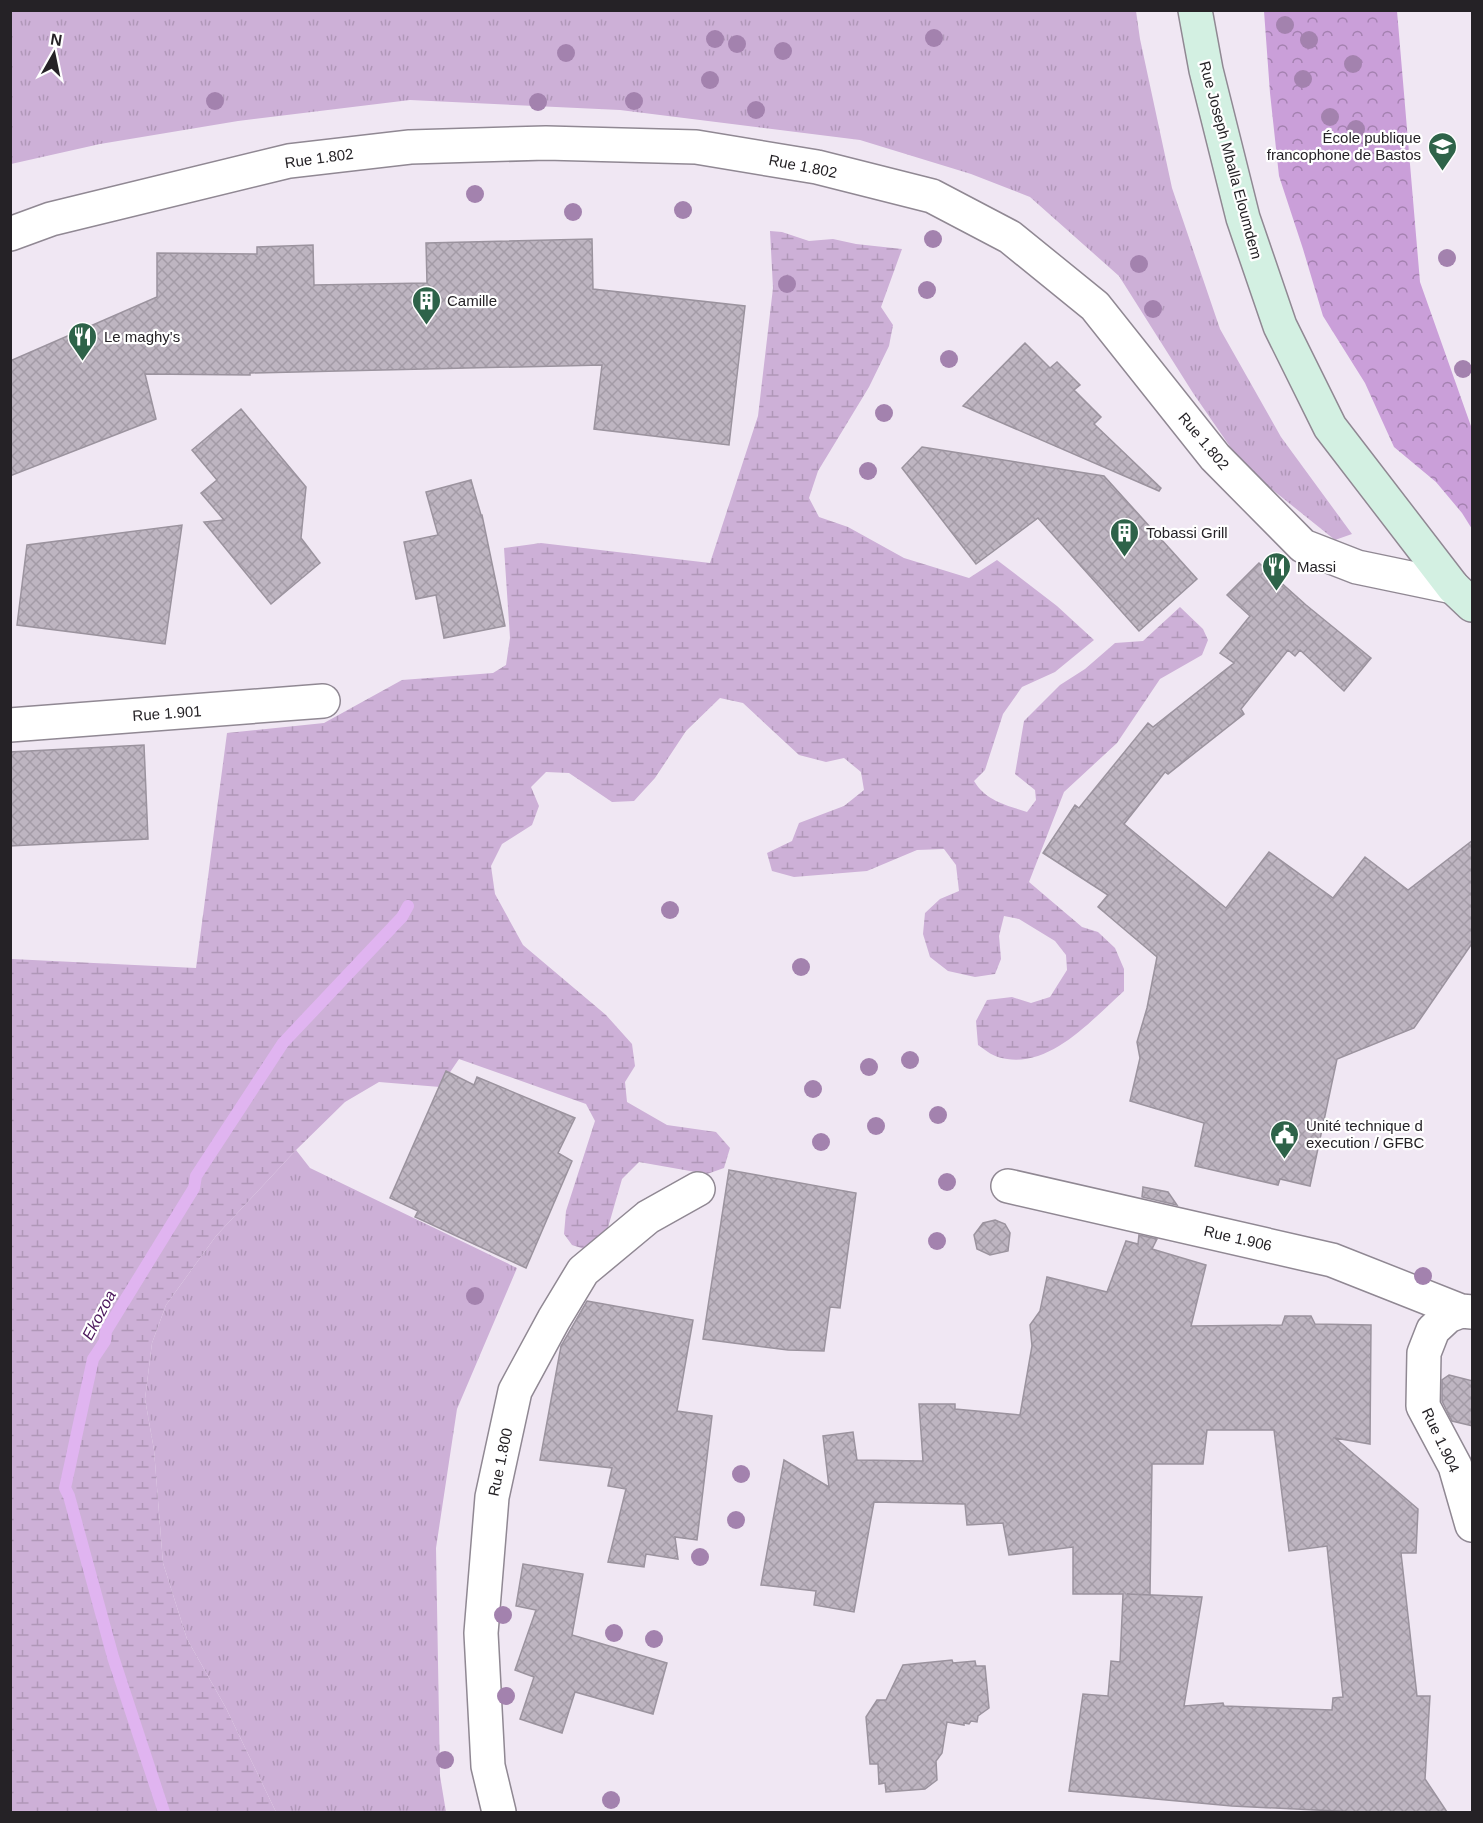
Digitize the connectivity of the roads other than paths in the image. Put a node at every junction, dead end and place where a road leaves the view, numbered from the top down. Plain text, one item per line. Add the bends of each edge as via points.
1 (1195, 10) edge
2 (10, 234) edge
3 (1463, 596) edge
4 (323, 701) dead end
5 (10, 725) edge
6 (1008, 1186) dead end
7 (698, 1189) dead end
8 (1467, 1312) edge
9 (1473, 1525) edge
10 (499, 1812) edge

1 - 3 main road, Rue Joseph Mballa Eloumdem via 1206,70 1244,218 1280,326 1330,427
2 - 3 street, Rue 1.802 via 51,219 289,161 410,147 546,143 696,147 817,167 932,196 1010,237 1095,306 1215,457 1303,546 1358,567
4 - 5 street, Rue 1.901
6 - 8 street, Rue 1.906 via 1332,1260
7 - 10 street, Rue 1.800 via 648,1217 583,1271 515,1391 492,1497 481,1633 488,1766
8 - 9 street, Rue 1.904 via 1448,1316 1433,1330 1424,1353 1423,1406 1455,1466

